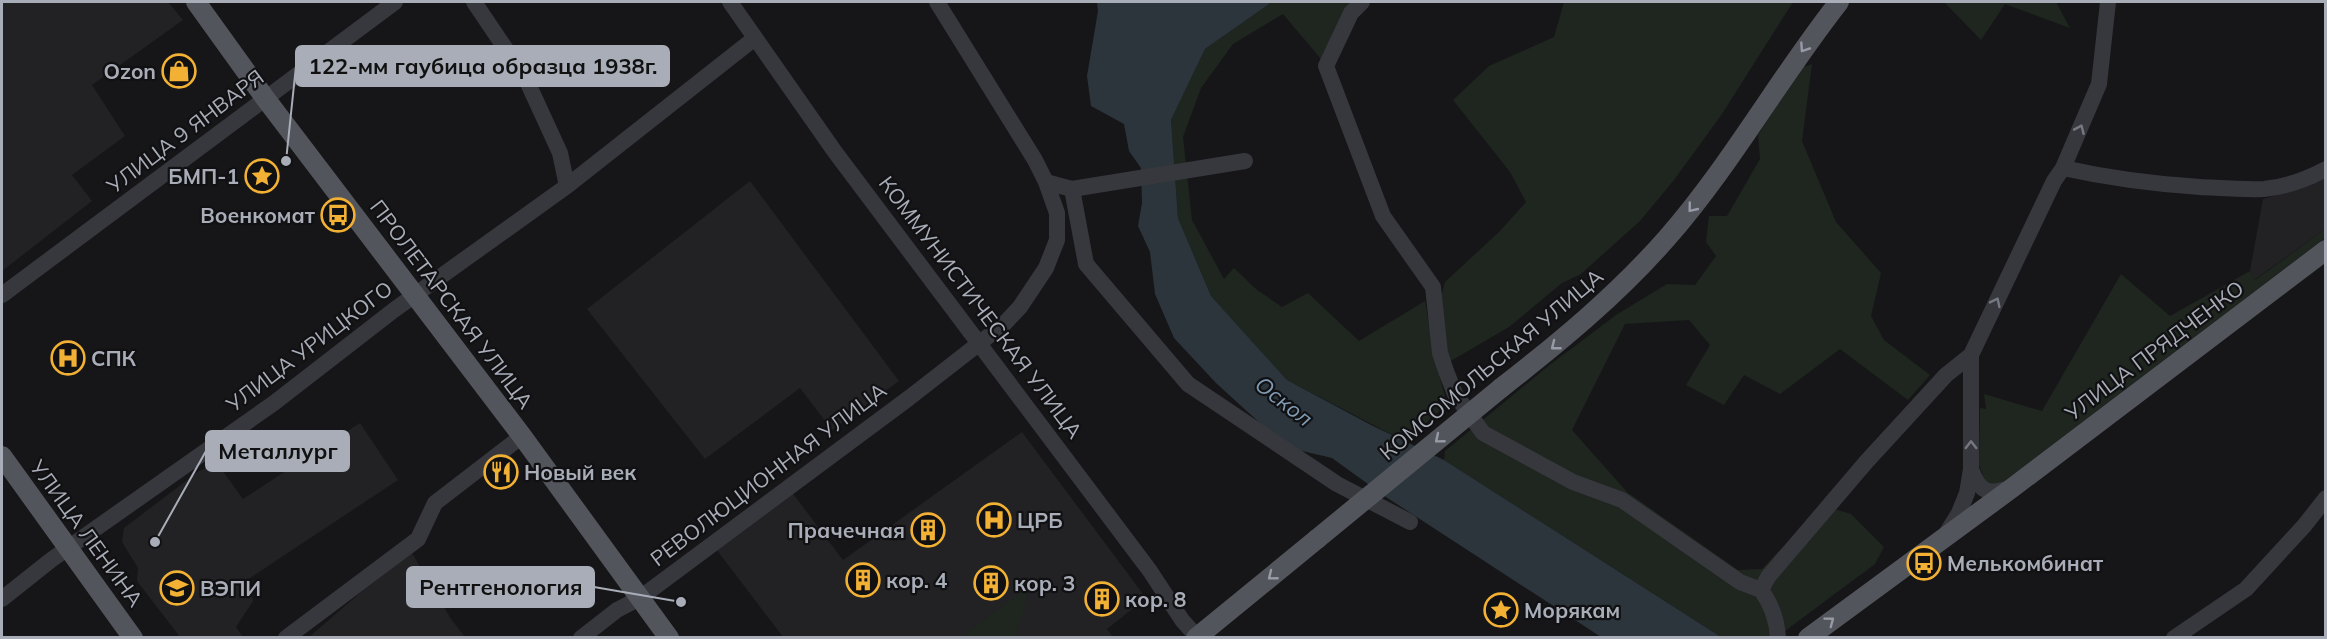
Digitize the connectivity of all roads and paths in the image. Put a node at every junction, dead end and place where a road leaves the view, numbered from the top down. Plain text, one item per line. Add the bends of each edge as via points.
1 (196, 2) edge
2 (395, 2) edge
3 (474, 2) edge
4 (730, 2) edge
5 (938, 2) edge
6 (1362, 2) edge
7 (1839, 2) edge
8 (2108, 2) edge
9 (755, 38) junction
10 (265, 98) junction
11 (1245, 161) dead end
12 (2325, 169) edge
13 (2059, 174) junction
14 (1046, 182) junction
15 (567, 186) junction
16 (1072, 189) junction
17 (2325, 250) edge
18 (2, 295) edge
19 (416, 295) junction
20 (980, 343) junction
21 (1971, 355) junction
22 (522, 436) junction
23 (2, 456) edge
24 (1971, 469) junction
25 (2012, 488) junction
26 (2325, 498) edge
27 (1410, 522) dead end
28 (1943, 539) junction
29 (68, 548) junction
30 (1761, 590) junction
31 (640, 598) junction
32 (2, 599) edge
33 (1197, 637) edge
34 (133, 638) edge
35 (286, 638) edge
36 (581, 638) edge
37 (669, 638) edge
38 (1778, 638) edge
39 (1808, 638) edge
40 (2174, 638) edge

1 - 10 main road, ПРОЛЕТАРСКАЯ УЛИЦА
2 - 10 street, УЛИЦА 9 ЯНВАРЯ
3 - 15 street via 526,79 560,153
4 - 9 street, КОММУНИСТИЧЕСКАЯ УЛИЦА
5 - 14 street, РЕВОЛЮЦИОННАЯ УЛИЦА
6 - 30 street via 1351,13 1326,66 1383,216 1433,287 1440,353 1455,394 1484,433 1573,482 1622,500 1740,582
7 -> 33 main road, КОМСОМОЛЬСКАЯ УЛИЦА, bridge via 1707,188 1625,283 1570,334
13 -> 8 street, УЛИЦА ПРЯДЧЕНКО via 2099,84
9 - 15 street, УЛИЦА УРИЦКОГО
9 - 20 street, КОММУНИСТИЧЕСКАЯ УЛИЦА via 835,152
10 - 18 street, УЛИЦА 9 ЯНВАРЯ
10 - 19 main road, ПРОЛЕТАРСКАЯ УЛИЦА
11 - 16 street
12 - 13 street via 2266,189
21 -> 13 street, УЛИЦА ПРЯДЧЕНКО
14 - 16 street
14 - 20 street, РЕВОЛЮЦИОННАЯ УЛИЦА via 1056,213 1057,240 1046,268 1020,307
15 - 19 street, УЛИЦА УРИЦКОГО
16 - 27 street via 1086,264 1188,384 1337,484
17 - 25 main road, УЛИЦА ПРЯДЧЕНКО
19 - 22 main road, ПРОЛЕТАРСКАЯ УЛИЦА
19 - 29 street, УЛИЦА УРИЦКОГО via 274,403
20 - 31 street, РЕВОЛЮЦИОННАЯ УЛИЦА
20 - 33 street, КОММУНИСТИЧЕСКАЯ УЛИЦА
24 -> 21 street, УЛИЦА ПРЯДЧЕНКО
21 - 30 street, УЛИЦА ПРЯДЧЕНКО via 1946,375 1867,461
22 - 31 main road, ПРОЛЕТАРСКАЯ УЛИЦА
22 - 35 street via 435,503 418,539
23 - 29 main road, УЛИЦА ЛЕНИНА
24 - 25 street via 1984,490 1995,493
24 - 28 street, УЛИЦА ПРЯДЧЕНКО via 1959,513
25 - 28 main road, УЛИЦА ПРЯДЧЕНКО
26 - 40 street via 2246,589
39 -> 28 main road, УЛИЦА ПРЯДЧЕНКО
29 - 32 street, УЛИЦА УРИЦКОГО
29 - 34 main road, УЛИЦА ЛЕНИНА
30 - 38 street via 1770,602
31 - 36 street, РЕВОЛЮЦИОННАЯ УЛИЦА
31 - 37 main road, ПРОЛЕТАРСКАЯ УЛИЦА

